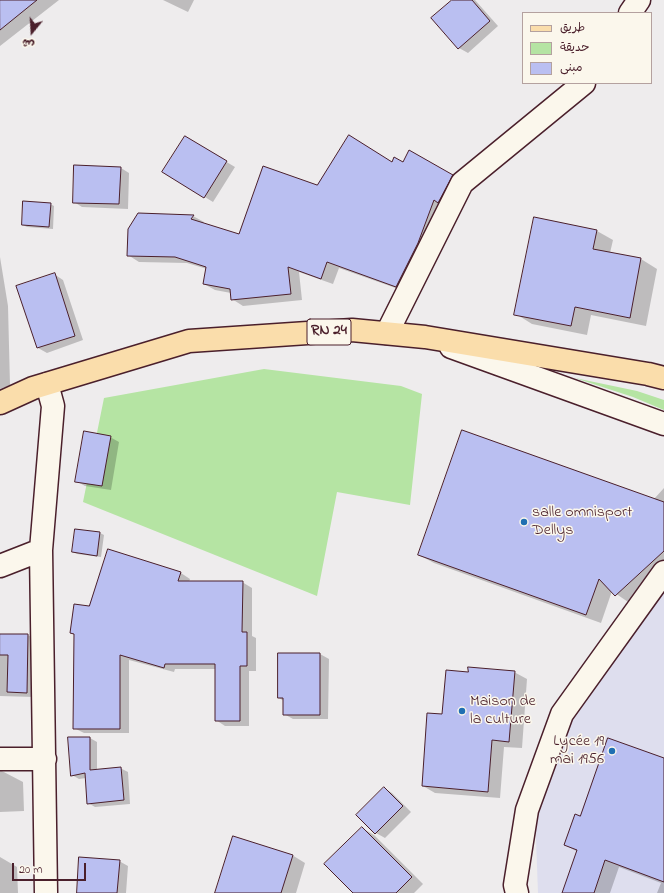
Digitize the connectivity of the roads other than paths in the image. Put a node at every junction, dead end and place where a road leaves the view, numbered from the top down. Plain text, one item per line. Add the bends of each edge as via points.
1 (639, 0) edge
2 (631, 12) edge
3 (583, 84) edge
4 (387, 333) junction
5 (425, 337) junction
6 (664, 378) edge
7 (47, 384) junction
8 (0, 403) edge
9 (664, 424) edge
10 (41, 550) junction
11 (0, 566) edge
12 (664, 572) edge
13 (45, 759) junction
14 (0, 760) edge
15 (513, 890) edge
16 (46, 893) edge

1 - 2 street
3 - 4 street via 462,183
4 - 5 main road, RN 24
4 - 7 main road, RN 24 via 352,330 189,341
5 - 6 main road, RN 24
5 - 9 street
7 - 8 main road, RN 24
7 - 10 street via 53,406
10 - 11 street
10 - 13 street
12 - 15 street via 562,714 527,810
13 - 14 street
13 - 16 street

